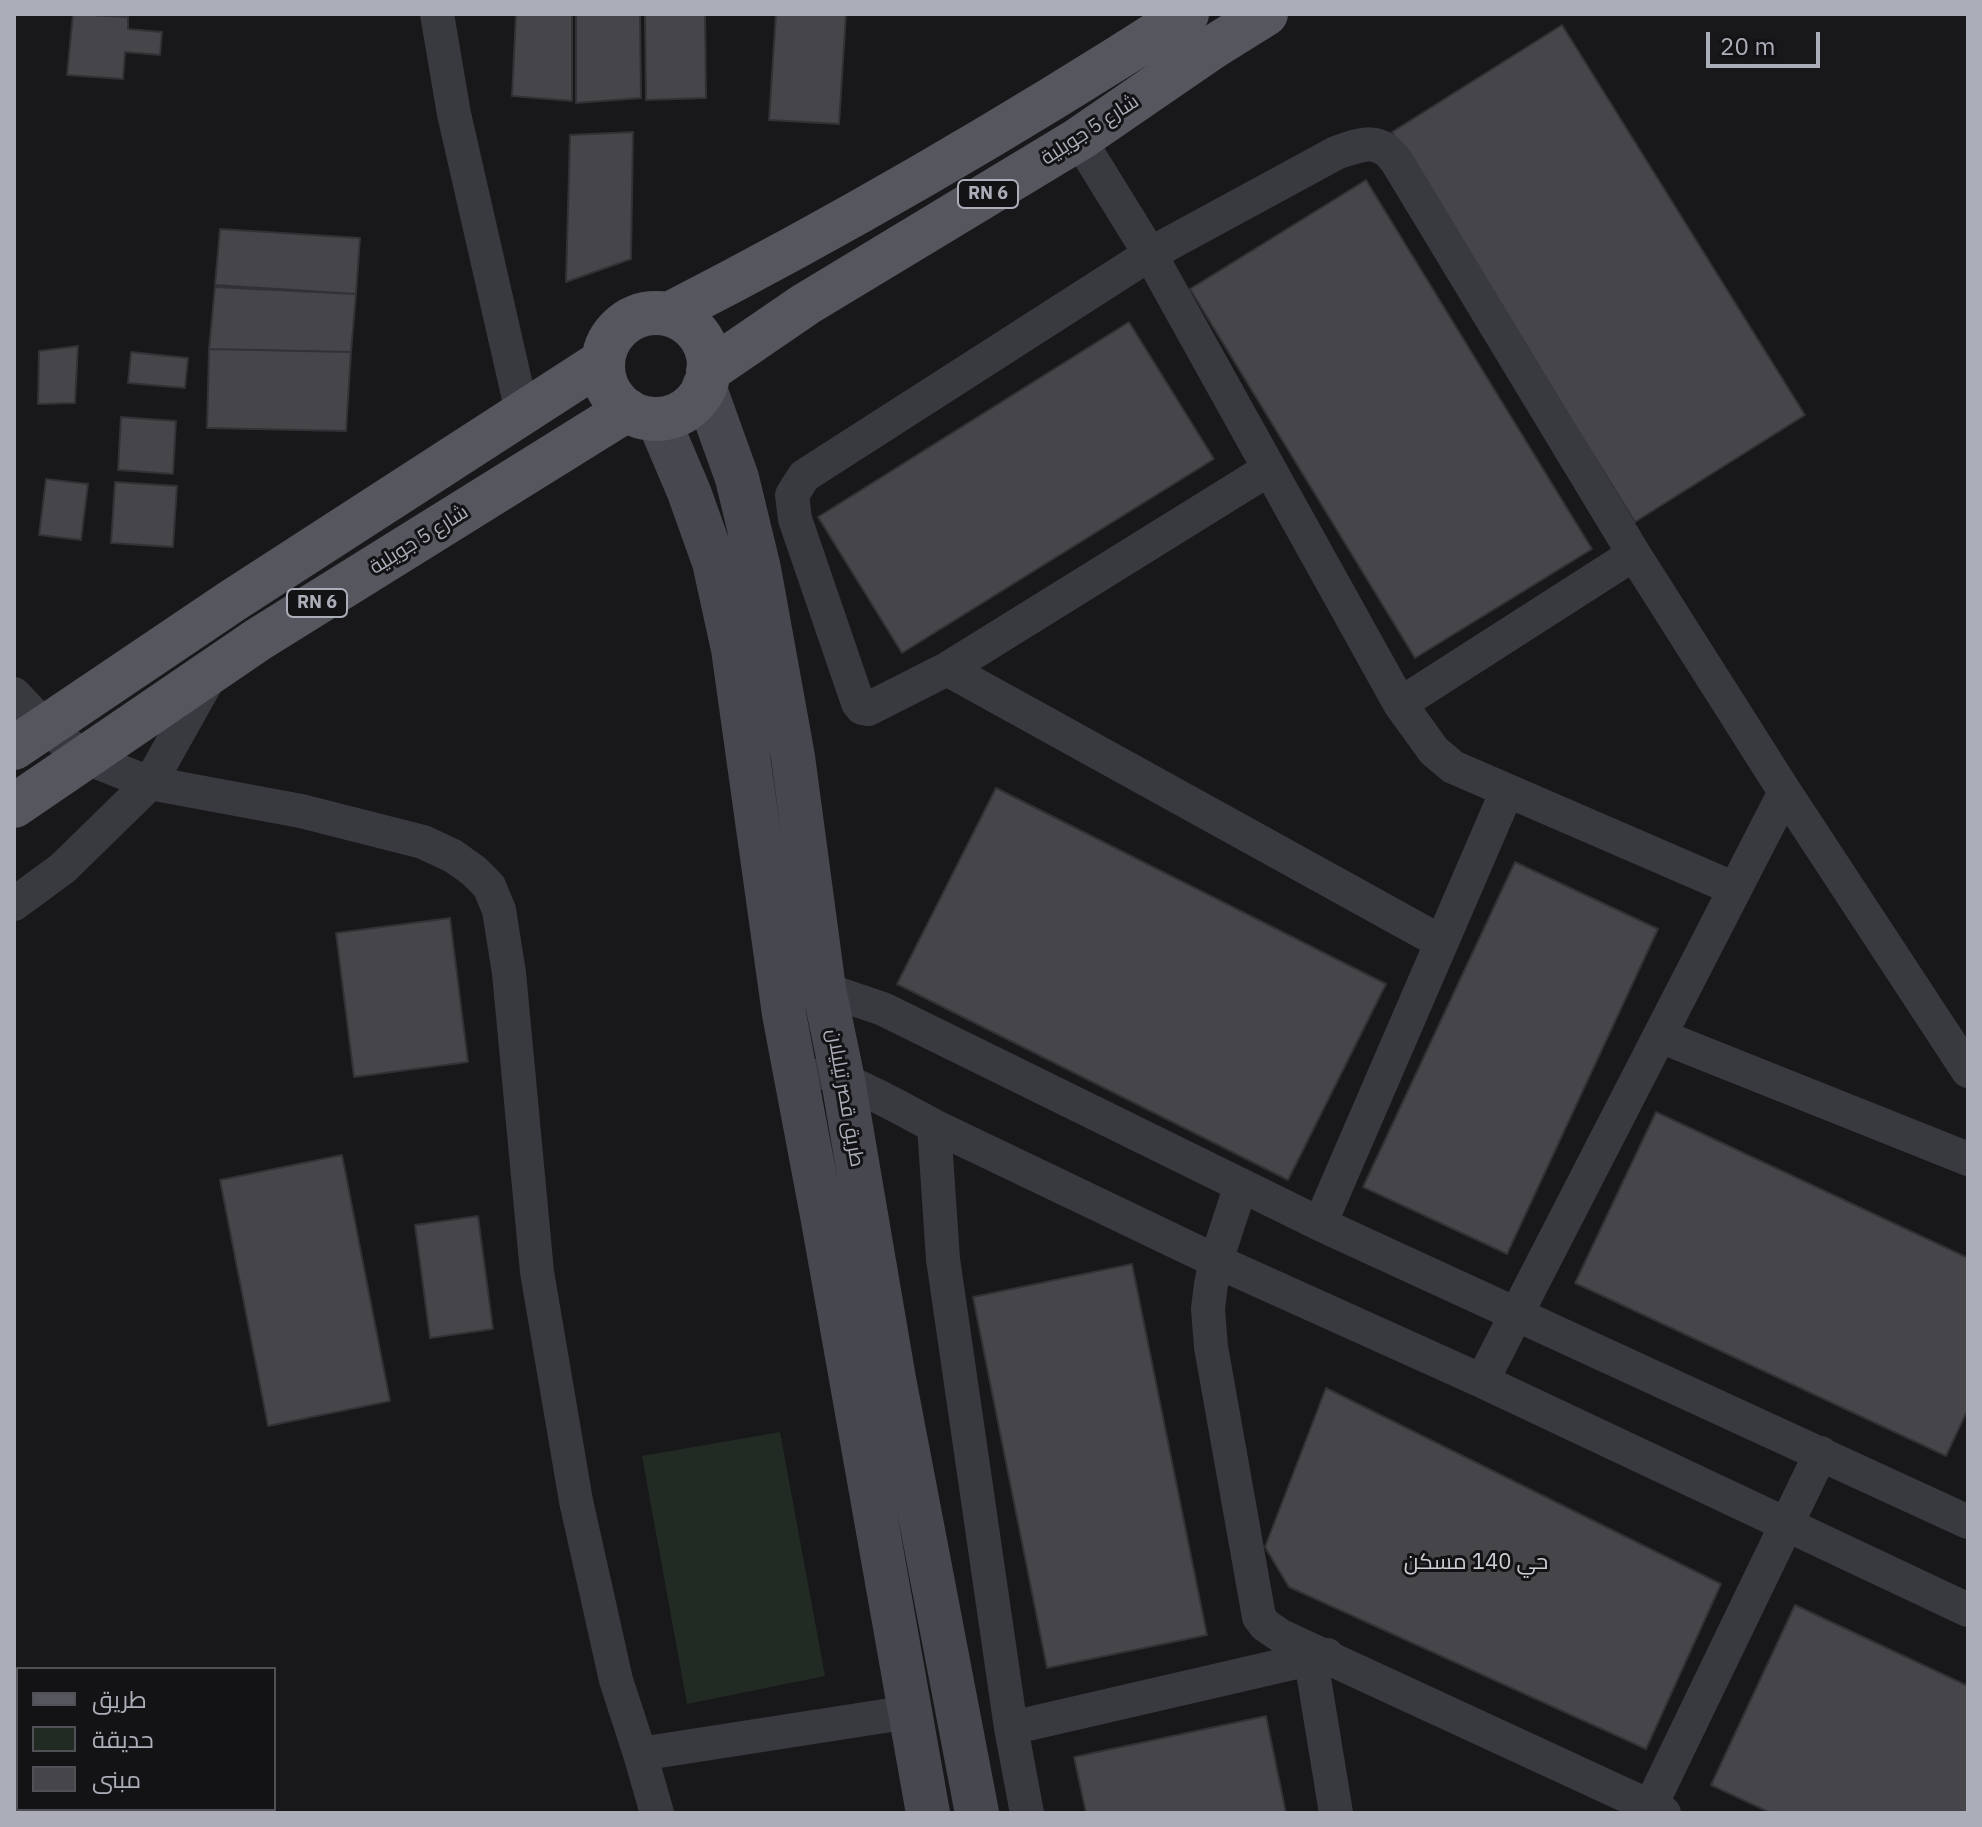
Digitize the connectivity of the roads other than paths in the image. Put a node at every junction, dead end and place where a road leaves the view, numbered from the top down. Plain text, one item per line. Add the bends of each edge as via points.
1 (437, 14) edge
2 (1187, 14) edge
3 (1266, 14) edge
4 (1079, 139) junction
5 (1150, 254) junction
6 (669, 314) junction
7 (603, 361) junction
8 (706, 378) junction
9 (522, 412) junction
10 (642, 414) junction
11 (1269, 469) junction
12 (1634, 554) junction
13 (947, 669) junction
14 (213, 671) junction
15 (14, 694) edge
16 (1400, 704) junction
17 (30, 738) edge
18 (86, 758) junction
19 (150, 783) junction
20 (1507, 791) junction
21 (1785, 792) junction
22 (14, 806) edge
23 (1735, 889) junction
24 (14, 904) edge
25 (1441, 942) junction
26 (780, 979) junction
27 (824, 989) junction
28 (1660, 1036) junction
29 (794, 1062) junction
30 (1968, 1071) edge
31 (843, 1080) junction
32 (934, 1126) junction
33 (1968, 1159) edge
34 (1241, 1185) junction
35 (1320, 1224) junction
36 (1216, 1261) junction
37 (1515, 1315) junction
38 (1482, 1381) junction
39 (1821, 1453) junction
40 (1968, 1521) edge
41 (1786, 1526) junction
42 (1968, 1610) edge
43 (1319, 1658) junction
44 (910, 1712) junction
45 (1011, 1728) junction
46 (640, 1754) junction
47 (1657, 1810) edge
48 (657, 1813) edge
49 (928, 1813) edge
50 (977, 1813) edge
51 (1027, 1813) edge
52 (1336, 1813) edge

1 - 9 street via 454,114
2 - 6 main road, RN 6 via 1067,91 812,239
3 - 4 main road, شارع 5 جويلية / RN 6
4 - 5 street
4 - 8 main road, شارع 5 جويلية / RN 6 via 806,304
5 - 11 street
5 - 12 street via 1336,153 1362,144 1381,147 1397,162
5 - 13 street via 804,476 792,495 795,519 859,706 870,709
6 - 7 main road via 645,314 623,324
6 - 8 main road via 695,330 703,343
7 - 9 main road, RN 6
7 - 10 main road via 614,399
8 - 10 main road via 686,409 672,416
8 - 27 main road, طريق قصر تيليلان via 759,569 793,757
9 - 17 main road, RN 6
10 - 14 main road, شارع 5 جويلية / RN 6
10 - 26 main road via 689,492 714,562 733,649
11 - 13 street
11 - 16 street
12 - 16 street
12 - 21 street
13 - 25 street
14 - 18 main road, شارع 5 جويلية / RN 6
14 - 19 street
15 - 17 street
16 - 20 street via 1434,751 1453,767
17 - 18 street
18 - 19 street
18 - 22 main road, شارع 5 جويلية / RN 6
19 - 24 street via 63,868
19 - 46 street via 301,811 423,842 453,856 489,886 499,910 509,973 537,1272 576,1501 616,1680
20 - 23 street
20 - 25 street
21 - 23 street
21 - 30 street
23 - 28 street
25 - 35 street
26 - 27 street
26 - 29 main road
27 - 31 main road, طريق قصر تيليلان
27 - 34 street via 883,1009
28 - 33 street
28 - 37 street
29 - 31 street
29 - 44 main road
31 - 32 street
31 - 50 main road, طريق قصر تيليلان
32 - 36 street
32 - 45 street via 943,1259
34 - 35 street
34 - 36 street
35 - 37 street
36 - 38 street
36 - 43 street via 1208,1309 1211,1347 1259,1617
37 - 38 street
37 - 39 street
38 - 41 street
39 - 40 street
39 - 41 street
41 - 42 street
41 - 47 street
43 - 45 street
43 - 47 street
43 - 52 street
44 - 46 street
44 - 49 main road
45 - 51 street
46 - 48 street

